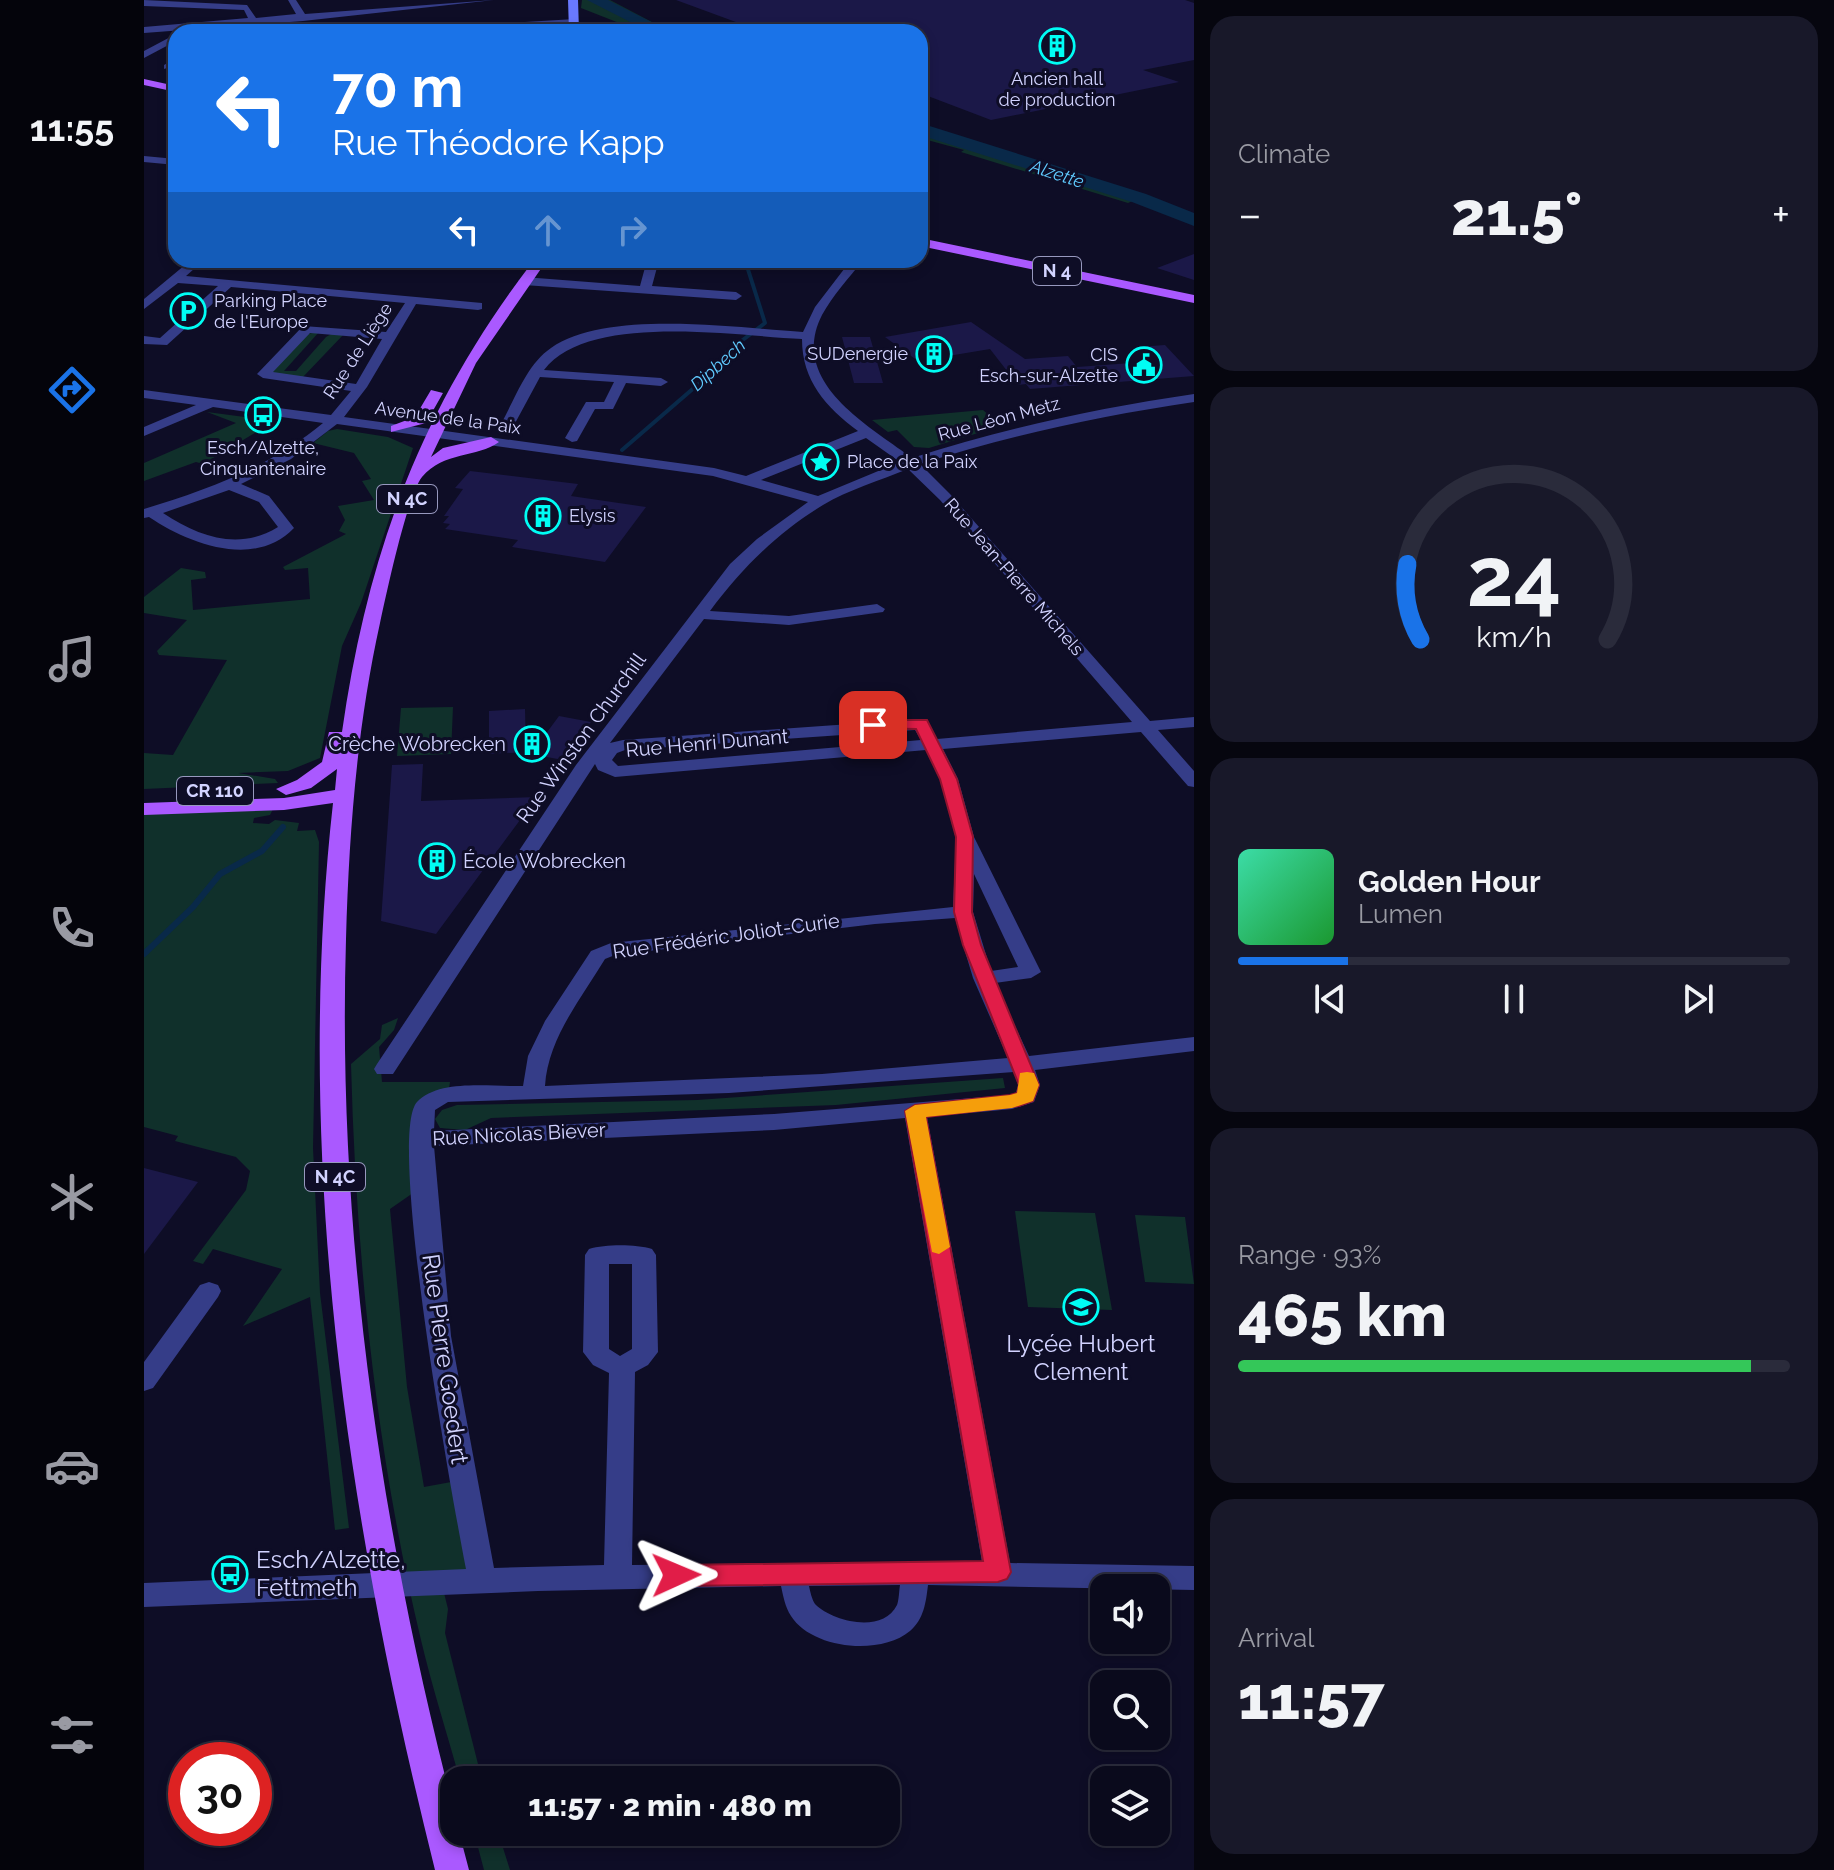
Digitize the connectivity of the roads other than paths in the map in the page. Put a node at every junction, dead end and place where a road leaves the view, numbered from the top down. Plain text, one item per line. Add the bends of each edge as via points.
1 (242, 0) edge
2 (292, 0) edge
3 (345, 0) edge
4 (490, 0) edge
5 (573, 0) edge
6 (156, 2) edge
7 (144, 3) edge
8 (423, 4) edge
9 (230, 7) junction
10 (355, 14) junction
11 (303, 18) junction
12 (254, 22) junction
13 (200, 24) edge
14 (225, 24) edge
15 (421, 24) edge
16 (573, 24) edge
17 (168, 28) edge
18 (144, 30) edge
19 (168, 41) edge
20 (148, 52) edge
21 (144, 80) edge
22 (168, 85) edge
23 (144, 159) edge
24 (168, 161) edge
25 (928, 244) edge
26 (189, 268) edge
27 (535, 268) edge
28 (651, 268) edge
29 (851, 268) edge
30 (176, 279) junction
31 (524, 281) junction
32 (229, 283) junction
33 (645, 289) junction
34 (736, 296) dead end
35 (1194, 299) edge
36 (147, 300) edge
37 (413, 300) junction
38 (478, 306) dead end
39 (324, 312) dead end
40 (307, 329) junction
41 (488, 332) junction
42 (387, 336) junction
43 (808, 336) junction
44 (144, 340) edge
45 (163, 342) junction
46 (144, 359) edge
47 (537, 373) junction
48 (622, 379) junction
49 (661, 382) dead end
50 (359, 388) junction
51 (144, 394) edge
52 (1194, 398) edge
53 (211, 404) junction
54 (331, 420) junction
55 (508, 424) dead end
56 (396, 429) junction
57 (144, 432) edge
58 (868, 432) junction
59 (431, 434) junction
60 (572, 438) dead end
61 (491, 442) junction
62 (910, 463) junction
63 (416, 475) junction
64 (747, 481) junction
65 (227, 484) junction
66 (819, 501) junction
67 (148, 513) edge
68 (375, 607) junction
69 (877, 609) dead end
70 (700, 614) junction
71 (1194, 722) edge
72 (1145, 727) junction
73 (933, 746) junction
74 (331, 764) joint
75 (1194, 782) edge
76 (144, 794) edge
77 (285, 796) junction
78 (342, 808) junction
79 (144, 809) edge
80 (965, 837) junction
81 (963, 912) junction
82 (983, 978) junction
83 (1194, 1044) edge
84 (1023, 1067) junction
85 (385, 1069) dead end
86 (533, 1094) junction
87 (915, 1111) junction
88 (422, 1139) junction
89 (209, 1291) dead end
90 (622, 1367) dead end
91 (144, 1381) edge
92 (998, 1572) junction
93 (915, 1573) junction
94 (791, 1574) junction
95 (618, 1576) junction
96 (482, 1578) junction
97 (1194, 1578) edge
98 (385, 1583) junction
99 (144, 1595) edge
100 (452, 1870) edge

1 - 9 street
2 - 11 street
3 - 10 street
4 - 8 street
5 - 16 main road
6 - 7 street
6 - 9 street
8 - 10 street
8 - 15 street
9 - 12 street via 247,8
9 - 13 street
10 - 11 street
11 - 12 street
12 - 14 street
17 - 18 street
19 - 20 street
21 - 22 main road
23 - 24 street
25 - 35 main road, N 4
26 - 30 street
27 - 31 main road, N 4C
28 - 33 street
29 - 43 street
30 - 32 street
30 - 36 street
31 - 33 street
31 - 41 main road, N 4C
32 - 37 street
32 - 45 street
33 - 34 street
37 - 38 street
37 - 42 street, Rue de Liège
39 - 40 street
40 - 42 street
40 - 50 street via 263,374
41 - 56 main road, N 4C via 459,355 421,420
41 - 59 main road, N 4C
42 - 50 street, Rue de Liège
43 - 47 street via 637,330 599,334 553,351
43 - 58 street, Rue Jean-Pierre Michels via 816,378 832,402
44 - 45 street
45 - 46 street
47 - 48 street
47 - 55 street
48 - 49 street
48 - 60 street via 608,406 591,405
50 - 54 street, Rue de Liège
51 - 53 street, Avenue de la Paix
52 - 62 street, Rue Léon Metz via 1057,421
53 - 54 street, Avenue de la Paix
53 - 57 street
54 - 56 street, Avenue de la Paix
54 - 65 street, Rue de Liège via 266,466
56 - 59 street, Avenue de la Paix
58 - 62 street, Rue Jean-Pierre Michels
58 - 64 street
59 - 61 street, Avenue de la Paix
59 - 63 main road, N 4C
61 - 63 main road via 448,451
61 - 64 street, Avenue de la Paix
62 - 66 street
62 - 72 street, Rue Jean-Pierre Michels
63 - 68 main road, N 4C
64 - 66 street
65 - 67 street, Rue de Liège
65 - 67 street via 264,499 287,528 247,546 234,546 192,537
66 - 70 street, Rue Winston Churchill via 735,567
68 - 74 main road, N 4C via 354,641
68 - 78 main road, N 4C
69 - 70 street via 773,622
70 - 85 street, Rue Winston Churchill via 582,769
71 - 72 street, Rue Henri Dunant
72 - 73 street, Rue Henri Dunant
72 - 75 street, Rue Jean-Pierre Michels
73 - 73 street, Rue Henri Dunant via 921,724 913,722 623,745 603,760 615,772
73 - 80 street via 949,779
74 - 77 main road, CR 110
76 - 77 main road, CR 110
77 - 78 main road, CR 110
77 - 79 main road, CR 110
78 - 98 main road, N 4C via 332,967 333,1147 355,1397
80 - 81 street
80 - 82 street via 1031,972
81 - 82 street
81 - 86 street, Rue Frédéric Joliot-Curie via 886,915 728,939 611,949 598,955 539,1050 532,1071
82 - 84 street
83 - 84 street, Rue Nicolas Biever
84 - 86 street, Rue Nicolas Biever via 887,1079
84 - 87 street, Rue Nicolas Biever via 1029,1085 1026,1097
86 - 88 street, Rue Nicolas Biever via 434,1099 424,1108
87 - 88 street, Rue Nicolas Biever
87 - 92 street
88 - 96 street, Rue Pierre Goedert via 443,1380
89 - 91 street
90 - 95 street
92 - 93 street
92 - 97 street
93 - 94 street
93 - 94 street via 911,1608 880,1633 837,1633 802,1610
94 - 95 street
95 - 96 street
96 - 98 street
98 - 99 street
98 - 100 main road, N 4C

